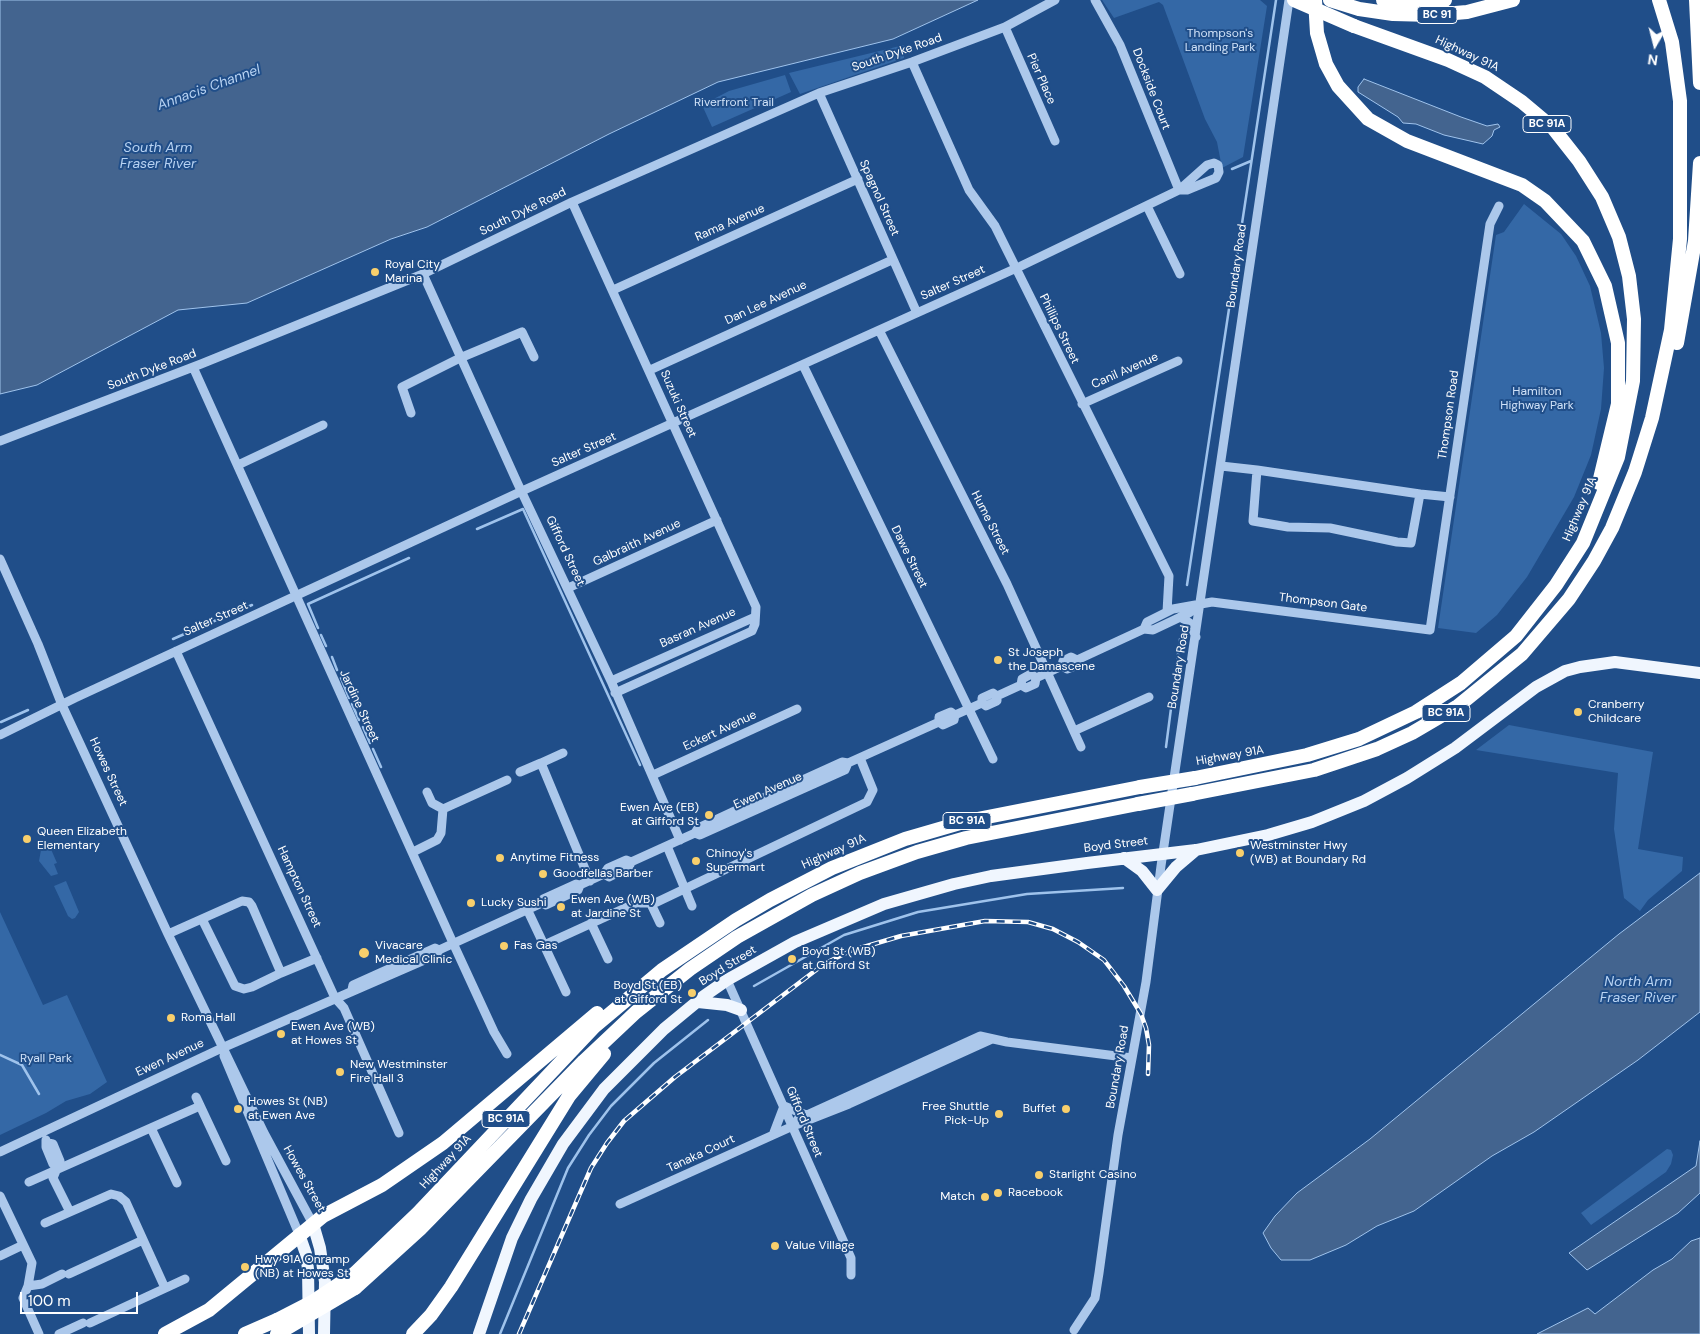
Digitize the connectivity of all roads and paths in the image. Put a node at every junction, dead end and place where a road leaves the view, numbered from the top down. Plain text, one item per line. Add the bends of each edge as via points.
1 (1055, 0) edge
2 (1095, 0) edge
3 (1289, 0) edge
4 (1294, 0) edge
5 (1315, 0) edge
6 (1330, 0) edge
7 (1382, 0) edge
8 (1445, 0) edge
9 (1513, 0) edge
10 (1659, 0) edge
11 (1696, 0) edge
12 (1005, 27) junction
13 (912, 62) junction
14 (1700, 84) edge
15 (819, 93) junction
16 (1055, 141) dead end
17 (1700, 163) edge
18 (858, 179) junction
19 (1179, 190) joint
20 (572, 202) junction
21 (1147, 206) junction
22 (1499, 206) dead end
23 (892, 260) junction
24 (1015, 269) junction
25 (423, 274) junction
26 (1180, 274) dead end
27 (613, 290) junction
28 (917, 313) junction
29 (879, 330) junction
30 (534, 357) dead end
31 (460, 358) junction
32 (1178, 362) dead end
33 (803, 365) junction
34 (193, 367) junction
35 (650, 370) junction
36 (1082, 404) junction
37 (412, 413) dead end
38 (1652, 418) junction
39 (673, 424) junction
40 (323, 425) dead end
41 (0, 441) edge
42 (238, 465) junction
43 (1221, 466) junction
44 (1258, 470) junction
45 (522, 491) junction
46 (1420, 494) junction
47 (1450, 497) junction
48 (717, 520) junction
49 (0, 559) edge
50 (568, 588) junction
51 (296, 597) junction
52 (1212, 602) joint
53 (1201, 603) junction
54 (1167, 612) junction
55 (755, 617) junction
56 (1180, 618) junction
57 (1144, 629) junction
58 (1430, 630) joint
59 (1196, 637) junction
60 (176, 651) junction
61 (1492, 658) junction
62 (1700, 672) edge
63 (1048, 673) junction
64 (611, 681) junction
65 (615, 693) junction
66 (1149, 697) dead end
67 (62, 705) junction
68 (797, 709) dead end
69 (969, 709) junction
70 (1074, 731) junction
71 (0, 735) edge
72 (1081, 747) dead end
73 (563, 753) dead end
74 (860, 758) junction
75 (994, 760) dead end
76 (541, 764) junction
77 (520, 772) dead end
78 (653, 775) junction
79 (507, 780) dead end
80 (427, 792) dead end
81 (443, 809) junction
82 (680, 840) junction
83 (667, 846) junction
84 (1196, 850) junction
85 (414, 852) junction
86 (1163, 853) junction
87 (1124, 858) junction
88 (590, 881) junction
89 (685, 889) junction
90 (1157, 890) junction
91 (651, 904) junction
92 (692, 906) dead end
93 (528, 909) junction
94 (202, 919) junction
95 (591, 923) junction
96 (660, 923) dead end
97 (168, 934) junction
98 (453, 943) junction
99 (544, 945) junction
100 (317, 958) junction
101 (608, 959) dead end
102 (662, 970) junction
103 (281, 973) junction
104 (727, 980) junction
105 (566, 992) dead end
106 (335, 998) junction
107 (698, 1002) junction
108 (741, 1010) junction
109 (636, 1012) junction
110 (990, 1040) junction
111 (222, 1048) junction
112 (507, 1054) dead end
113 (1132, 1058) junction
114 (196, 1097) dead end
115 (200, 1106) junction
116 (784, 1106) junction
117 (806, 1116) junction
118 (793, 1126) junction
119 (151, 1128) junction
120 (43, 1132) junction
121 (399, 1133) dead end
122 (773, 1135) junction
123 (0, 1152) edge
124 (226, 1160) dead end
125 (59, 1167) junction
126 (29, 1182) dead end
127 (177, 1183) dead end
128 (0, 1197) edge
129 (620, 1204) dead end
130 (70, 1212) junction
131 (46, 1223) dead end
132 (313, 1224) junction
133 (299, 1234) junction
134 (143, 1240) junction
135 (23, 1245) junction
136 (0, 1256) edge
137 (851, 1275) dead end
138 (185, 1279) dead end
139 (354, 1281) junction
140 (28, 1286) junction
141 (165, 1288) junction
142 (277, 1329) edge
143 (1074, 1330) dead end
144 (39, 1334) edge
145 (59, 1334) edge
146 (165, 1334) edge
147 (245, 1334) edge
148 (308, 1334) edge
149 (324, 1334) edge
150 (413, 1334) edge
151 (479, 1334) edge

1 - 12 street, South Dyke Road
2 - 19 street, Dockside Court via 1120,45
3 - 43 street, Boundary Road
4 - 61 highway, Highway 91A / BC 91A, bridge via 1448,60 1485,77 1522,102 1552,128 1579,161 1602,197 1619,237 1629,276 1634,319 1633,381 1618,457 1583,543 1556,586 1516,636
5 - 61 highway via 1314,20 1320,47 1338,86 1350,102 1368,118 1407,141 1522,185 1545,201 1584,241 1605,286 1613,314 1618,343 1618,404 1595,494 1573,542 1548,582
6 - 9 highway, BC 91 via 1359,9 1432,15 1467,12
7 - 8 highway, BC 91
10 - 38 highway, Highway 91A / BC 91A via 1672,42 1680,101 1680,239 1671,330
11 - 14 highway
12 - 13 street, South Dyke Road
12 - 16 street, Pier Place
13 - 15 street, South Dyke Road
13 - 24 street, Phillips Street via 969,190 994,226
15 - 18 street, Spagnol Street
15 - 20 street, South Dyke Road
17 - 38 highway via 1695,241 1685,307 1664,395
18 - 23 street, Spagnol Street
18 - 27 street, Rama Avenue
19 - 21 street, Salter Street
20 - 25 street, South Dyke Road
20 - 27 street, Suzuki Street
21 - 24 street, Salter Street
21 - 26 street
22 - 47 street, Thompson Road via 1490,224
23 - 28 street, Spagnol Street
23 - 35 street, Dan Lee Avenue
24 - 28 street, Salter Street
24 - 36 street, Phillips Street
25 - 31 street, Gifford Street
25 - 34 street, South Dyke Road
27 - 35 street, Suzuki Street
28 - 29 street, Salter Street
29 - 33 street, Salter Street
29 - 63 street, Hume Street via 1007,584
30 - 31 street via 522,332
31 - 37 street via 402,387
31 - 45 street, Gifford Street
32 - 36 street, Canil Avenue
33 - 39 street, Salter Street
33 - 69 street, Dawe Street
34 - 41 street, South Dyke Road
34 - 42 street, Jardine Street
35 - 39 street, Suzuki Street
36 - 54 street, Phillips Street via 1169,576
38 - 109 highway, Highway 91A / BC 91A, bridge via 1623,501 1594,561 1569,599 1542,632 1498,675 1458,706 1412,733 1314,770 966,838 917,852 812,895 690,969
39 - 45 street, Salter Street
39 - 48 street, Suzuki Street
40 - 42 street
42 - 51 street, Jardine Street
43 - 44 street
43 - 53 street, Boundary Road
44 - 46 street
44 - 46 street via 1253,521 1288,527 1330,528 1370,538 1411,543
45 - 50 street, Gifford Street
45 - 51 street, Salter Street
46 - 47 street
47 - 58 street, Thompson Road
48 - 50 street, Galbraith Avenue
48 - 55 street, Suzuki Street via 756,607
49 - 67 street, Howes Street
50 - 64 street, Gifford Street
51 - 60 street, Salter Street
51 - 85 street, Jardine Street
52 - 53 street, Ewen Avenue
52 - 58 street, Thompson Gate
53 - 54 street, Ewen Avenue
53 - 56 street, Ewen Avenue
53 - 59 street, Boundary Road
54 - 57 street, Ewen Avenue via 1147,622
55 - 64 street, Basran Avenue
55 - 65 street, Basran Avenue via 752,631
56 - 57 street, Ewen Avenue via 1153,630
56 - 59 street via 1190,623
57 - 63 street, Ewen Avenue via 1077,660 1071,657
59 - 86 street, Boundary Road
60 - 67 street, Salter Street
60 - 100 street, Hampton Street
61 - 102 highway, Highway 91A / BC 91A, bridge via 1416,712 1367,736 1308,755 967,820 905,839 863,855 770,900
62 - 84 main road, Boyd Street via 1615,662 1592,663 1565,671 1536,687 1440,758 1364,801 1291,829
63 - 69 street, Ewen Avenue via 1036,678 1032,674 1022,678 1021,685 997,696 993,693 982,698 982,703
63 - 70 street, Hume Street
64 - 65 street, Gifford Street
65 - 78 street, Gifford Street
66 - 70 street
67 - 71 street, Salter Street
67 - 97 street, Howes Street
68 - 78 street, Eckert Avenue
69 - 74 street, Ewen Avenue via 939,717 939,722
69 - 75 street, Dawe Street
70 - 72 street, Hume Street
73 - 76 street
74 - 82 street, Ewen Avenue via 848,764 845,770 700,835 695,833
74 - 89 street via 873,790 867,802
76 - 77 street
76 - 88 street
78 - 82 street, Gifford Street
79 - 81 street
80 - 81 street via 432,803
81 - 85 street via 441,833 437,840
82 - 83 street, Ewen Avenue
83 - 88 street, Ewen Avenue via 608,868 604,874
83 - 89 street
84 - 86 main road, Boyd Street
84 - 90 main road
85 - 98 street, Jardine Street
86 - 87 main road, Boyd Street
86 - 90 street, Boundary Road
87 - 90 main road via 1142,871
87 - 104 main road, Boyd Street via 991,876 884,904 795,942
88 - 93 street, Ewen Avenue via 559,891
89 - 91 street
89 - 92 street
90 - 113 street, Boundary Road via 1146,982
91 - 95 street via 636,903
91 - 96 street
93 - 98 street, Ewen Avenue
93 - 99 street
94 - 97 street
94 - 103 street via 235,986 252,987
94 - 103 street via 242,901 250,902
95 - 99 street
95 - 101 street
97 - 111 street, Howes Street
98 - 106 street, Ewen Avenue via 353,985 352,990
98 - 112 street, Jardine Street
99 - 105 street
100 - 103 street
100 - 106 street, Hampton Street
102 - 132 highway via 619,995 422,1158
102 - 139 highway, Highway 91A / BC 91A via 594,1027
104 - 107 main road, Boyd Street
104 - 108 street, Gifford Street
106 - 111 street, Ewen Avenue
106 - 121 street, Hampton Street via 344,1008
107 - 108 main road
107 - 151 main road, Boyd Street via 624,1068 563,1144 512,1238
108 - 116 street, Gifford Street
109 - 139 highway, Highway 91A / BC 91A via 414,1235
109 - 150 highway via 569,1096 451,1287
110 - 113 street
110 - 117 street via 980,1036 972,1039
110 - 118 street
111 - 120 street, Ewen Avenue
111 - 132 street, Howes Street
111 - 133 street, Howes Street
113 - 143 street, Boundary Road via 1095,1298
114 - 115 street
115 - 119 street
115 - 124 street
116 - 117 street
116 - 118 street, Gifford Street
116 - 122 street
117 - 118 street
118 - 122 street, Tanaka Court
118 - 137 street, Gifford Street via 851,1258
119 - 125 street
119 - 127 street
120 - 123 street, Ewen Avenue
120 - 125 street via 48,1143 46,1147 54,1164
122 - 129 street, Tanaka Court
125 - 126 street
125 - 130 street via 53,1178
128 - 135 street
130 - 131 street
130 - 134 street via 111,1194 119,1196 126,1202
132 - 133 highway
132 - 149 main road, Howes Street via 324,1282
133 - 146 highway via 209,1310
133 - 148 main road, Howes Street via 308,1269
134 - 140 street via 42,1284
134 - 141 street
135 - 136 street
135 - 140 street via 32,1263
138 - 141 street
139 - 142 highway, Highway 91A / BC 91A, bridge
140 - 144 street via 23,1298
141 - 145 street
142 - 147 highway, Highway 91A / BC 91A

